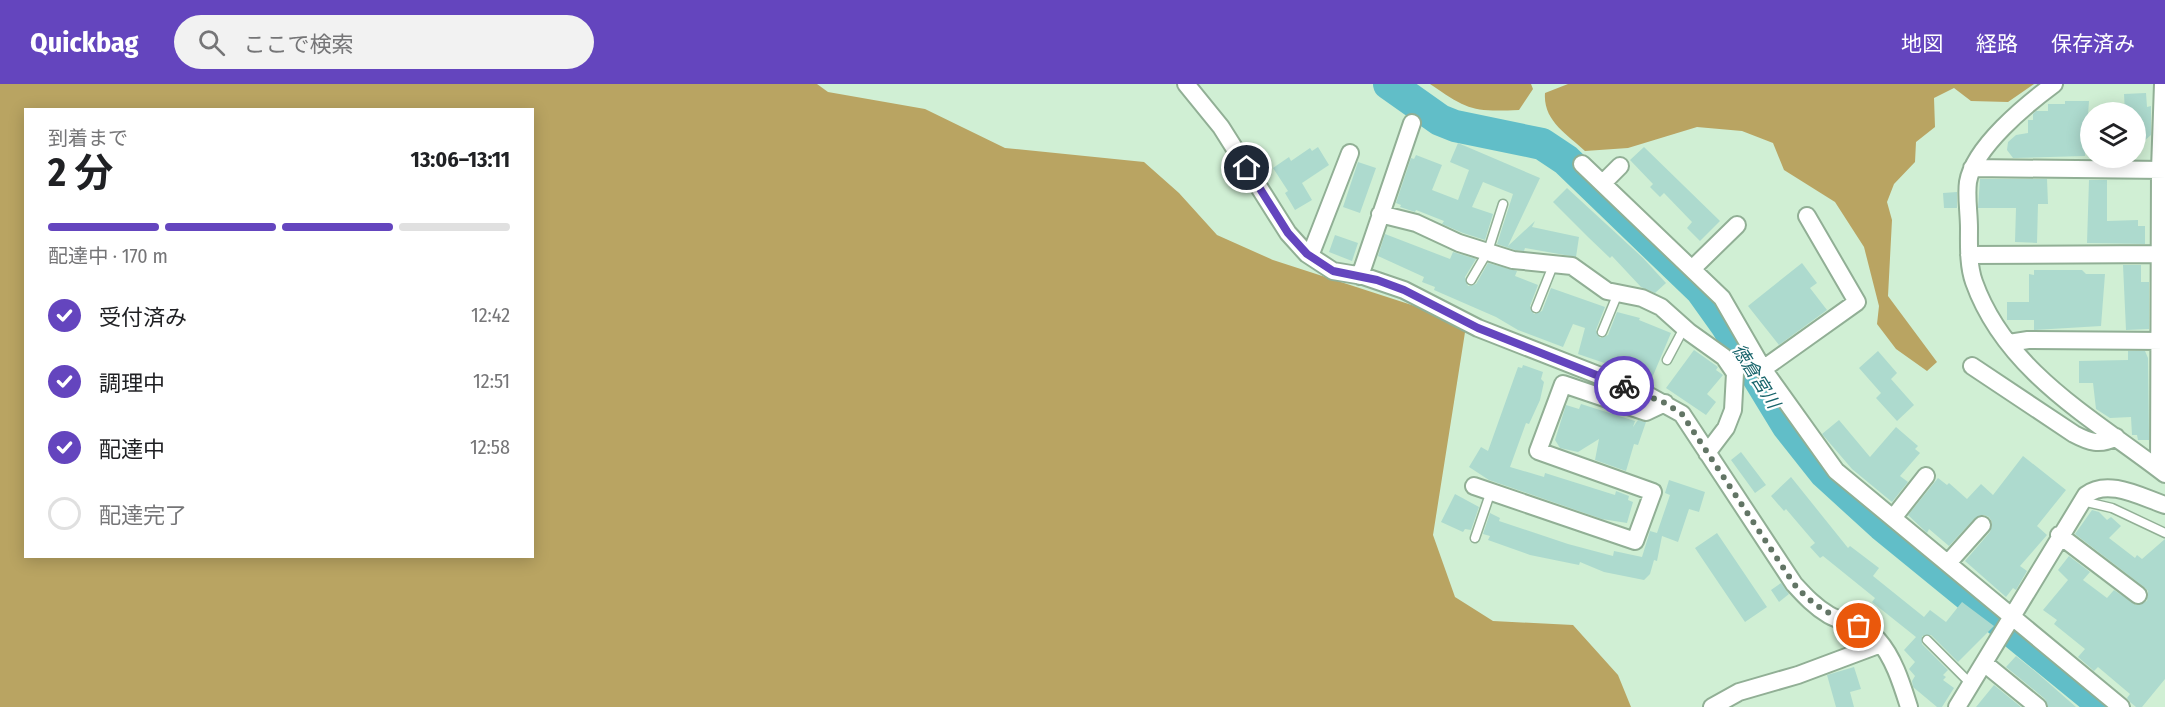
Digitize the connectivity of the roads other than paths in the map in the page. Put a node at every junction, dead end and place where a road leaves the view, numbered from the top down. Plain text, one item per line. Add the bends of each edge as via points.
1 (1186, 84) edge
2 (2054, 84) edge
3 (2163, 84) edge
4 (1412, 123) dead end
5 (1350, 153) dead end
6 (1582, 164) dead end
7 (1620, 166) dead end
8 (1972, 168) junction
9 (2162, 170) edge
10 (1603, 183) junction
11 (1503, 204) dead end
12 (1380, 214) junction
13 (1807, 216) dead end
14 (1737, 225) dead end
15 (1488, 251) junction
16 (2162, 254) edge
17 (1969, 255) junction
18 (1310, 256) junction
19 (1554, 263) junction
20 (1693, 268) junction
21 (1360, 276) junction
22 (1471, 280) dead end
23 (1618, 293) junction
24 (1536, 308) dead end
25 (1684, 328) junction
26 (1602, 332) dead end
27 (2162, 341) edge
28 (2009, 343) junction
29 (1667, 360) dead end
30 (1972, 366) dead end
31 (1763, 369) junction
32 (1665, 403) junction
33 (2116, 437) junction
34 (1707, 453) junction
35 (2162, 471) edge
36 (1926, 476) dead end
37 (1474, 486) dead end
38 (1491, 491) junction
39 (2082, 501) junction
40 (2165, 505) edge
41 (1893, 518) junction
42 (1982, 525) dead end
43 (2165, 533) edge
44 (2059, 535) junction
45 (1475, 538) dead end
46 (1948, 563) junction
47 (2138, 596) dead end
48 (2012, 615) junction
49 (1927, 640) dead end
50 (1881, 644) junction
51 (1984, 663) junction
52 (1971, 684) junction
53 (1958, 706) edge
54 (1712, 707) edge
55 (1909, 707) edge
56 (2038, 707) edge
57 (2121, 707) edge

1 - 18 street via 1221,127 1288,233
2 - 8 street via 2004,126
3 - 9 street
4 - 12 street
5 - 18 street
6 - 10 street
7 - 10 street
8 - 9 street
8 - 17 street via 1968,183
9 - 16 street
10 - 20 street
11 - 15 lane
12 - 15 street
12 - 21 street
13 - 31 street via 1857,302
14 - 20 street
15 - 19 street via 1518,261
15 - 22 lane
16 - 17 street
16 - 27 street
17 - 28 street via 1974,280 1988,312
18 - 21 street via 1333,271
19 - 23 street via 1572,266 1598,286
19 - 24 lane
20 - 31 street via 1722,298
21 - 32 street via 1404,290 1478,328
23 - 25 street via 1660,307
23 - 26 lane
25 - 29 lane
25 - 34 street via 1724,357 1735,373 1733,411
27 - 28 street
27 - 35 street
28 - 33 street via 2056,393
30 - 33 street via 2091,443 2106,443
31 - 41 street via 1836,471
32 - 34 street via 1682,414
32 - 38 street via 1646,411 1563,384 1538,451 1653,492 1635,541
33 - 35 street
34 - 50 street via 1809,601 1831,616 1859,626
36 - 41 street
37 - 38 street
38 - 45 lane
39 - 40 street via 2094,489 2105,487
39 - 43 lane via 2112,508
39 - 44 street
41 - 46 street
42 - 46 street
44 - 47 street
44 - 48 street
46 - 48 street
48 - 51 street
48 - 57 street
49 - 52 lane
50 - 54 street via 1738,692
50 - 55 street via 1899,676
51 - 52 street
51 - 56 street
52 - 53 street

